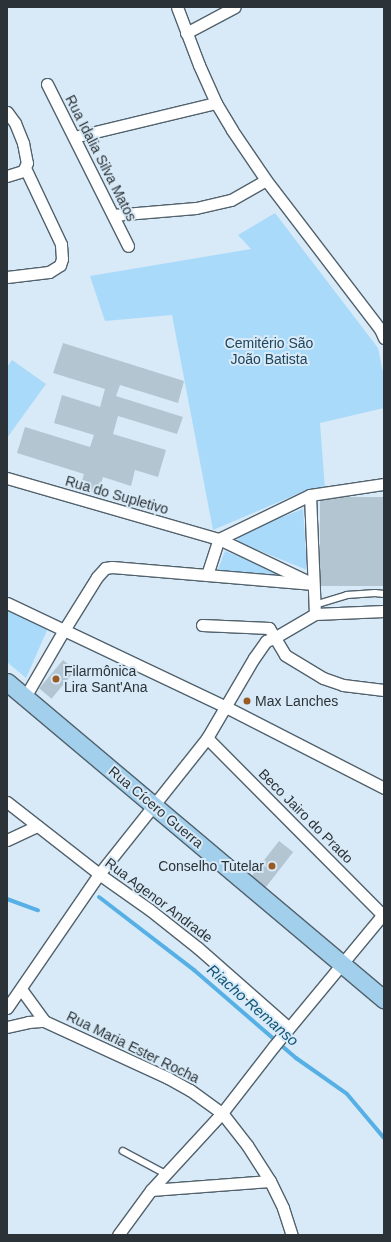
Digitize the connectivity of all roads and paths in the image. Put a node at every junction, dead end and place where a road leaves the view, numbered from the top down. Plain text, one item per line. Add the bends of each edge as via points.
1 (177, 7) edge
2 (235, 7) edge
3 (186, 32) junction
4 (47, 84) dead end
5 (216, 103) junction
6 (7, 112) edge
7 (74, 137) junction
8 (25, 168) junction
9 (7, 176) edge
10 (266, 180) junction
11 (113, 215) junction
12 (128, 246) dead end
13 (7, 277) edge
14 (383, 331) edge
15 (7, 478) edge
16 (384, 484) edge
17 (310, 495) junction
18 (219, 539) junction
19 (206, 575) junction
20 (313, 584) junction
21 (384, 594) edge
22 (7, 603) edge
23 (315, 610) junction
24 (384, 611) edge
25 (202, 625) dead end
26 (64, 630) junction
27 (274, 638) junction
28 (7, 682) edge
29 (384, 690) edge
30 (25, 697) junction
31 (226, 707) junction
32 (208, 738) junction
33 (384, 788) edge
34 (7, 802) edge
35 (155, 806) junction
36 (37, 826) junction
37 (7, 840) edge
38 (99, 874) junction
39 (384, 914) edge
40 (343, 963) junction
41 (21, 989) junction
42 (384, 999) edge
43 (7, 1008) edge
44 (44, 1021) junction
45 (7, 1027) edge
46 (286, 1032) junction
47 (222, 1112) junction
48 (123, 1151) dead end
49 (166, 1174) junction
50 (270, 1181) junction
51 (151, 1190) junction
52 (118, 1235) edge
53 (292, 1235) edge

1 - 3 street
2 - 3 street
3 - 5 street
4 - 7 street, Rua Idalia Silva Matos
5 - 7 street
5 - 10 street
6 - 8 street via 24,143 27,164
7 - 11 street, Rua Idalia Silva Matos
8 - 9 street via 19,173
8 - 13 street via 62,244 62,260 60,265 49,272
10 - 11 street via 231,200 196,208
10 - 14 street
11 - 12 street, Rua Idalia Silva Matos
15 - 18 street, Rua do Supletivo
16 - 17 street
17 - 18 street
17 - 20 street
18 - 19 street
18 - 20 street, Rua do Supletivo
19 - 20 street
19 - 26 street via 105,568
20 - 23 street
21 - 23 lane via 347,595
22 - 26 street
23 - 24 street
23 - 27 street
25 - 27 street via 269,628
26 - 30 street
26 - 31 street
27 - 29 street via 285,655 323,678 343,685
27 - 31 street via 266,641 254,658
28 - 30 main road, Rua Cícero Guerra
30 - 35 main road, Rua Cícero Guerra
31 - 32 street
31 - 33 street
32 - 35 street
32 - 39 street, Beco Jairo do Prado
34 - 36 street, Rua Agenor Andrade
35 - 38 street
35 - 40 main road, Rua Cícero Guerra
36 - 37 street
36 - 38 street, Rua Agenor Andrade
38 - 41 street
38 - 46 street, Rua Agenor Andrade via 198,948
39 - 40 street
40 - 42 main road, Rua Cícero Guerra
40 - 46 street
41 - 43 street
41 - 44 street, Rua Maria Ester Rocha
44 - 45 street
44 - 47 street, Rua Maria Ester Rocha via 185,1087
46 - 47 street
47 - 49 street
47 - 50 street, Rua Maria Ester Rocha via 248,1145
48 - 49 lane
49 - 51 street
50 - 51 street
50 - 53 street, Rua Maria Ester Rocha
51 - 52 street

